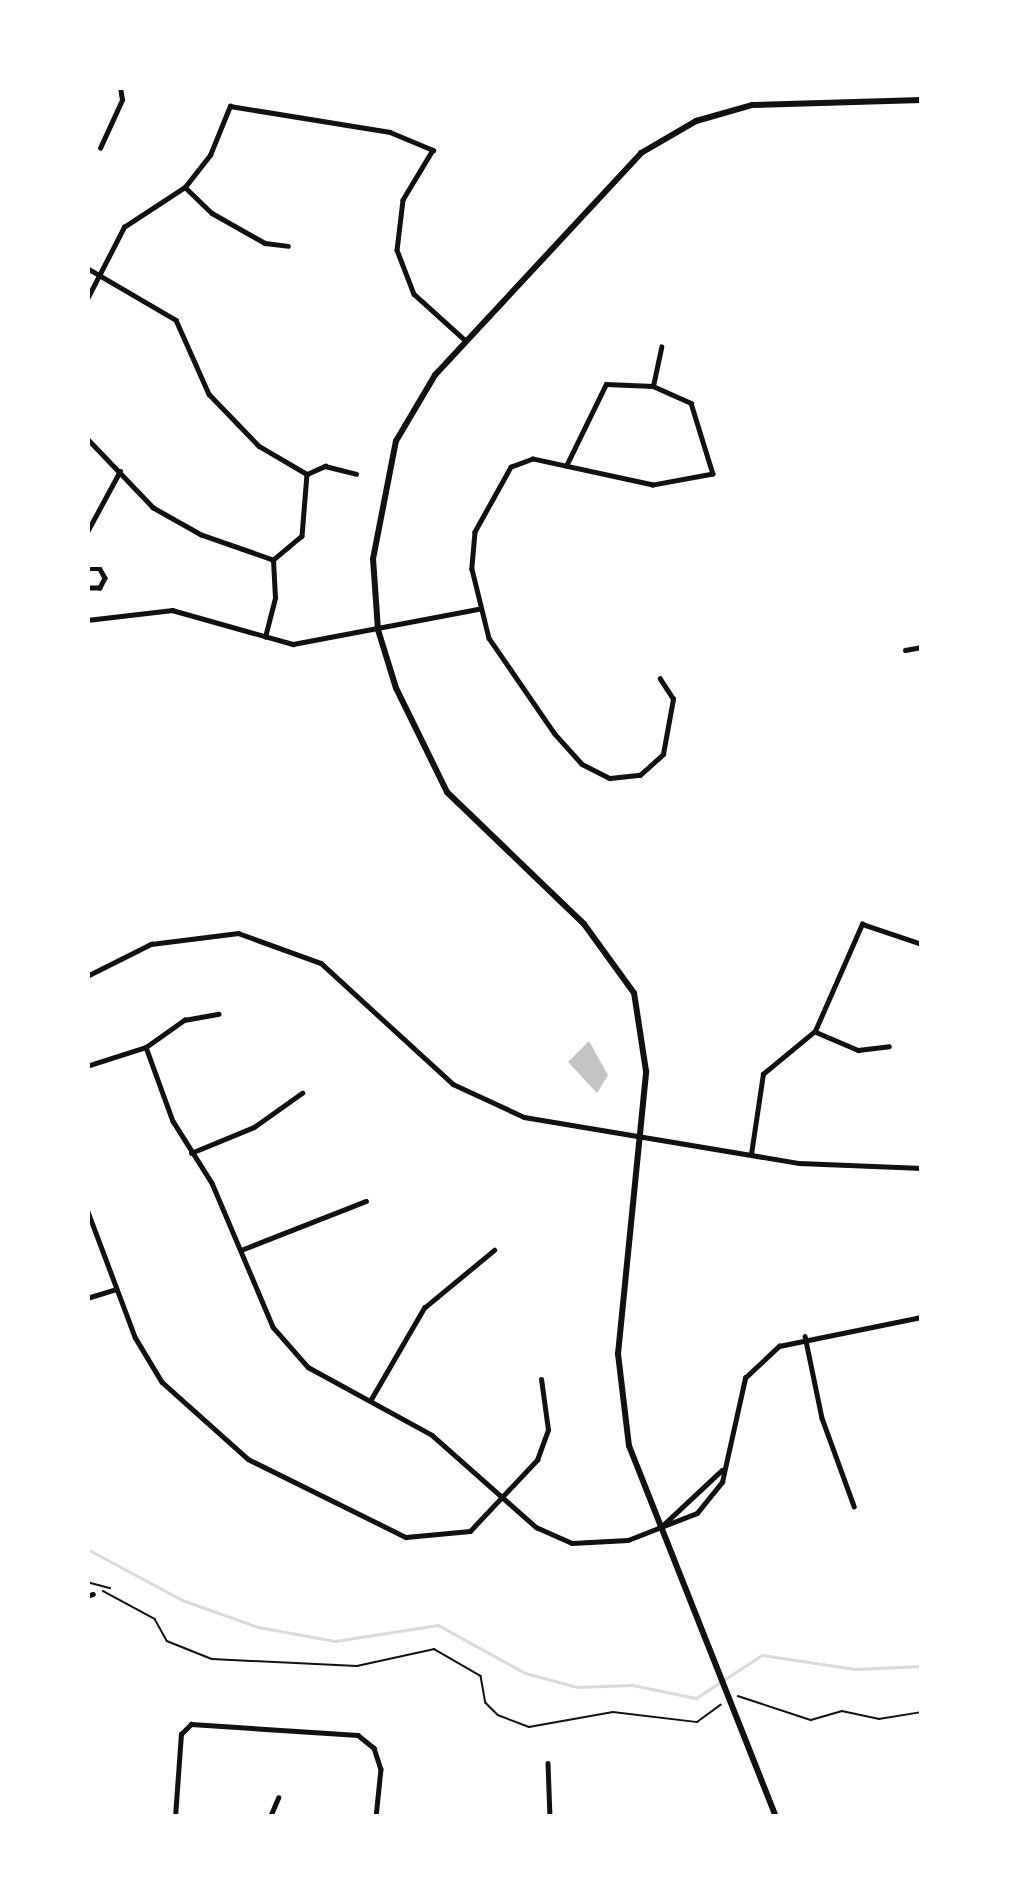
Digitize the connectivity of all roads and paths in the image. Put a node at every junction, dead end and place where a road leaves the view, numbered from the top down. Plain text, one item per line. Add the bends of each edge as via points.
1 (120, 87) edge
2 (922, 100) edge
3 (100, 148) dead end
4 (185, 187) junction
5 (288, 246) dead end
6 (87, 268) edge
7 (97, 273) junction
8 (87, 299) edge
9 (466, 341) junction
10 (661, 346) dead end
11 (653, 386) junction
12 (87, 440) edge
13 (566, 466) junction
14 (120, 471) junction
15 (307, 474) junction
16 (356, 474) dead end
17 (87, 532) edge
18 (273, 560) junction
19 (88, 567) edge
20 (87, 587) edge
21 (479, 609) junction
22 (87, 620) edge
23 (378, 630) junction
24 (265, 639) junction
25 (922, 647) edge
26 (905, 650) dead end
27 (660, 679) dead end
28 (922, 944) edge
29 (87, 976) edge
30 (218, 1014) dead end
31 (814, 1031) junction
32 (890, 1046) dead end
33 (146, 1047) junction
34 (87, 1066) edge
35 (302, 1093) dead end
36 (638, 1132) junction
37 (191, 1153) junction
38 (751, 1154) junction
39 (922, 1168) edge
40 (366, 1202) dead end
41 (87, 1209) edge
42 (241, 1250) junction
43 (494, 1250) dead end
44 (116, 1289) junction
45 (87, 1298) edge
46 (922, 1317) edge
47 (805, 1336) junction
48 (541, 1379) dead end
49 (370, 1401) junction
50 (503, 1498) junction
51 (854, 1506) dead end
52 (661, 1527) junction
53 (87, 1582) edge
54 (110, 1588) junction
55 (90, 1595) edge
56 (922, 1712) edge
57 (548, 1763) dead end
58 (278, 1798) dead end
59 (175, 1817) edge
60 (270, 1817) edge
61 (376, 1817) edge
62 (550, 1817) edge
63 (776, 1817) edge

1 - 3 street
2 - 9 main road via 825,97 696,122 641,153 594,195
4 - 5 street via 212,213 266,243
4 - 7 street via 124,227
4 - 9 street via 211,155 230,106 390,132 433,150 403,200 397,250 414,294
6 - 7 street
7 - 8 street
7 - 15 street via 176,320 209,394 259,446
9 - 23 main road via 413,408 385,476 373,559
10 - 11 street
11 - 13 street via 606,384
11 - 13 street via 691,403 713,474 653,485
12 - 14 street
13 - 21 street via 533,459 512,467 494,490 472,553
14 - 17 street
14 - 18 street via 153,508
15 - 16 street via 325,466
15 - 18 street via 302,536
18 - 24 street
19 - 20 street via 105,578 100,588
21 - 23 street
21 - 27 street via 510,675 555,734 582,764 610,778 640,775 662,754 673,699
22 - 24 street via 172,610
23 - 24 street via 293,644
23 - 36 main road via 414,736 447,792 584,924 634,993 645,1030
25 - 26 street
28 - 31 street via 862,924
29 - 36 street via 151,944 193,934 238,933 280,944 355,990 414,1054 484,1101 556,1124
30 - 33 street via 184,1020
31 - 32 street via 846,1048
31 - 38 street via 763,1074
33 - 34 street
33 - 37 street
35 - 37 street via 254,1127
36 - 38 street
36 - 52 main road via 618,1354 629,1446
37 - 42 street
38 - 39 street
40 - 42 street
41 - 44 street
42 - 49 street via 273,1327 308,1367
43 - 49 street via 424,1307
44 - 45 street
44 - 50 street via 163,1382 248,1460 309,1494 428,1540 470,1531
46 - 47 street
47 - 51 street via 822,1418
47 - 52 street via 767,1354 745,1378 727,1460 708,1502 683,1523
48 - 50 street via 548,1430 537,1460
49 - 50 street via 433,1435
50 - 52 street via 536,1527 572,1543 628,1540
52 - 63 main road
53 - 54 path
54 - 55 path
54 - 56 path via 155,1619 167,1641 212,1659 358,1666 434,1649 481,1676 486,1703 498,1715 529,1727 613,1712 697,1722 742,1693 811,1720 842,1711 879,1719
57 - 62 street
58 - 60 street
59 - 61 street via 181,1734 191,1724 358,1736 381,1768

